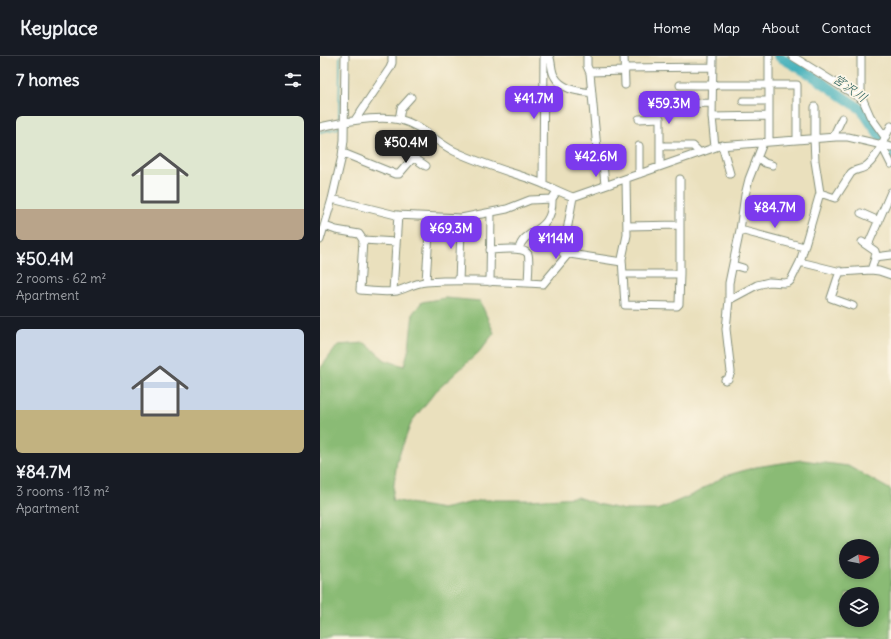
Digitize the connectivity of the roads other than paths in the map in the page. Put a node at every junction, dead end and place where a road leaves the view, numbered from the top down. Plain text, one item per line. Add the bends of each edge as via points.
1 (345, 56) edge
2 (392, 56) edge
3 (586, 56) edge
4 (624, 56) edge
5 (713, 56) edge
6 (769, 56) edge
7 (792, 56) edge
8 (861, 56) edge
9 (544, 57) edge
10 (713, 67) junction
11 (625, 69) junction
12 (590, 72) junction
13 (769, 84) junction
14 (625, 85) dead end
15 (680, 85) dead end
16 (712, 86) junction
17 (592, 93) junction
18 (410, 97) dead end
19 (860, 98) junction
20 (743, 101) dead end
21 (769, 101) junction
22 (679, 104) dead end
23 (712, 104) junction
24 (815, 107) dead end
25 (769, 116) junction
26 (712, 117) junction
27 (842, 118) dead end
28 (639, 119) dead end
29 (355, 120) junction
30 (398, 120) junction
31 (344, 122) junction
32 (891, 126) edge
33 (320, 127) edge
34 (431, 137) junction
35 (833, 137) junction
36 (814, 138) junction
37 (885, 138) junction
38 (797, 140) junction
39 (766, 143) junction
40 (397, 146) dead end
41 (639, 146) dead end
42 (660, 146) junction
43 (719, 146) junction
44 (882, 146) junction
45 (891, 147) edge
46 (699, 152) junction
47 (343, 153) junction
48 (414, 157) junction
49 (758, 158) junction
50 (891, 164) edge
51 (772, 165) dead end
52 (426, 166) dead end
53 (660, 166) junction
54 (639, 174) junction
55 (730, 174) dead end
56 (626, 179) junction
57 (680, 179) dead end
58 (543, 184) junction
59 (605, 185) junction
60 (557, 191) junction
61 (891, 192) edge
62 (820, 193) junction
63 (573, 197) junction
64 (332, 199) junction
65 (552, 199) junction
66 (491, 212) junction
67 (861, 214) dead end
68 (398, 215) junction
69 (430, 217) junction
70 (461, 218) junction
71 (880, 221) junction
72 (680, 225) junction
73 (325, 226) junction
74 (627, 226) junction
75 (740, 230) junction
76 (320, 240) edge
77 (363, 240) junction
78 (396, 242) junction
79 (804, 247) junction
80 (519, 249) junction
81 (490, 250) junction
82 (568, 254) junction
83 (891, 255) edge
84 (875, 257) junction
85 (622, 262) junction
86 (800, 262) junction
87 (733, 265) junction
88 (744, 268) dead end
89 (871, 270) junction
90 (840, 271) junction
91 (623, 274) junction
92 (680, 274) junction
93 (891, 275) edge
94 (459, 281) junction
95 (426, 282) junction
96 (490, 282) junction
97 (528, 283) junction
98 (393, 291) junction
99 (729, 300) junction
100 (853, 306) dead end
101 (725, 380) dead end

1 - 31 street
2 - 29 street via 390,68
3 - 12 street
4 - 11 street
5 - 10 street
6 - 13 street
7 - 19 street
8 - 19 street
9 - 17 street via 550,58 555,78 562,84 571,89
9 - 58 street
10 - 11 street
10 - 16 street
11 - 12 street
11 - 14 street
12 - 17 street
13 - 16 street
13 - 21 street
13 - 38 street via 797,85
15 - 16 street
16 - 23 street
17 - 59 street via 597,149 602,153
18 - 30 street via 402,108
19 - 37 street
20 - 21 street
21 - 25 street
22 - 23 street
23 - 26 street
24 - 36 street
25 - 26 street
25 - 39 street
26 - 43 street
27 - 35 street
28 - 42 street via 660,118
29 - 30 street
29 - 31 street
30 - 34 street via 414,125
31 - 33 street
31 - 47 street
32 - 37 street
34 - 48 street
34 - 58 street via 465,156
35 - 36 street
35 - 44 street
36 - 38 street
36 - 62 street
37 - 44 street
38 - 39 street
39 - 43 street
39 - 49 street
40 - 48 street
41 - 54 street
42 - 46 street via 692,146
42 - 53 street
43 - 46 street
43 - 55 street
44 - 45 street
44 - 50 street
44 - 62 street via 867,166 854,170 835,198
46 - 53 street
47 - 48 street via 395,174 399,174
47 - 64 street
48 - 52 street
49 - 51 street
49 - 75 street via 749,179
53 - 54 street
54 - 56 street
56 - 59 street
56 - 74 street
57 - 72 street
58 - 60 street
59 - 63 street
60 - 63 street
60 - 65 street
61 - 71 street
62 - 79 street
63 - 82 street via 563,253
64 - 68 street
64 - 73 street
65 - 66 street via 530,200
65 - 80 street via 548,221 527,237
66 - 70 street
66 - 81 street
67 - 71 street
68 - 69 street
68 - 78 street
69 - 70 street
69 - 95 street
70 - 94 street
71 - 84 street via 865,244 875,251
72 - 74 street
72 - 92 street
73 - 76 street
73 - 77 street via 359,234
74 - 85 street
75 - 79 street
75 - 87 street
77 - 78 street
77 - 98 street via 360,290
78 - 98 street
79 - 86 street
80 - 81 street
80 - 97 street via 528,255
81 - 96 street
82 - 85 street
82 - 97 street via 543,284
83 - 84 street
84 - 89 street
85 - 91 street
86 - 90 street
86 - 99 street via 789,282 758,285
87 - 88 street
87 - 99 street via 728,282
89 - 90 street
89 - 93 street
90 - 100 street via 830,298
91 - 92 street
91 - 92 street via 624,305 676,306 679,304
94 - 95 street
94 - 96 street
95 - 98 street
96 - 97 street
99 - 101 street via 726,329 731,372

